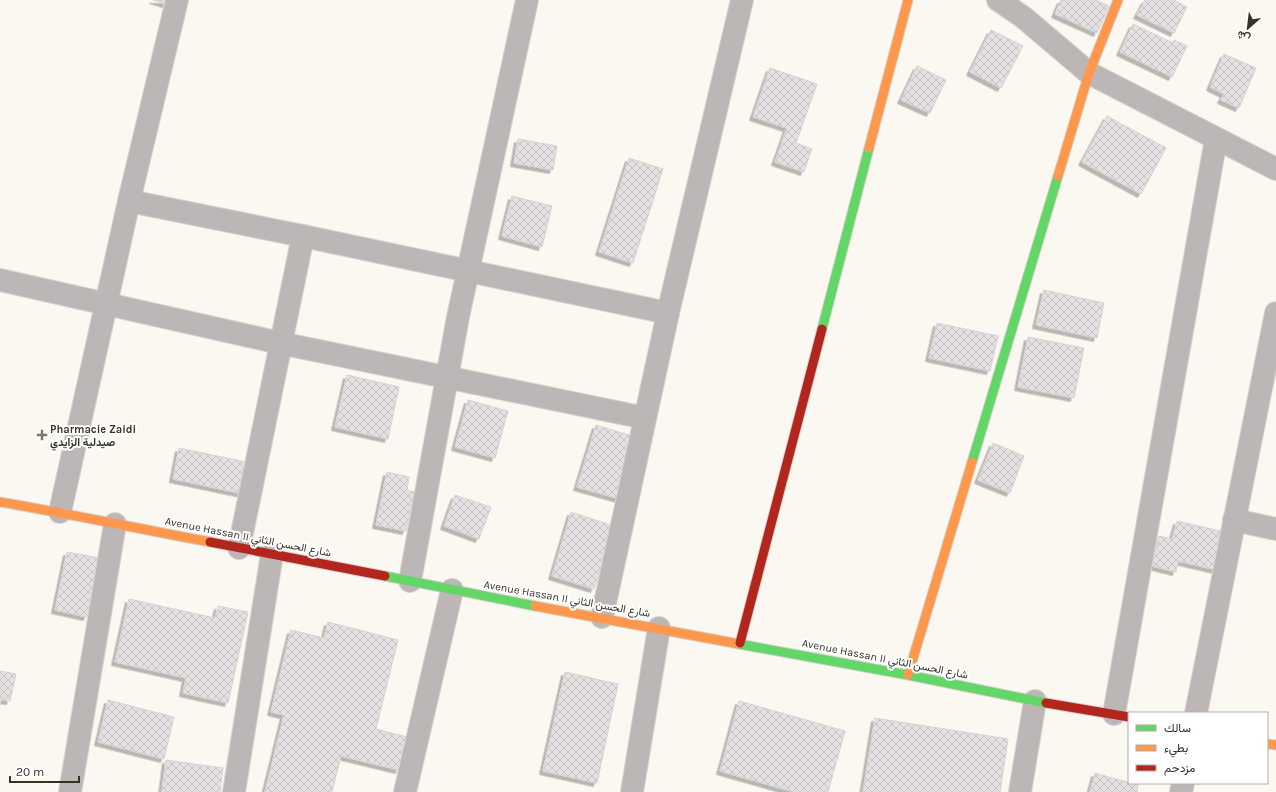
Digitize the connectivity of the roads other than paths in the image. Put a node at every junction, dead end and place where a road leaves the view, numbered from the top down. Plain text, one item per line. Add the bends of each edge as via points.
1 (177, 0) edge
2 (527, 0) edge
3 (742, 0) edge
4 (908, 0) edge
5 (998, 0) edge
6 (1118, 0) edge
7 (1089, 73) junction
8 (1216, 139) junction
9 (1276, 169) edge
10 (129, 201) junction
11 (303, 236) junction
12 (467, 271) junction
13 (0, 280) edge
14 (107, 304) junction
15 (1276, 312) edge
16 (668, 314) junction
17 (280, 343) junction
18 (446, 378) junction
19 (645, 418) junction
20 (0, 502) edge
21 (60, 512) junction
22 (1234, 520) junction
23 (115, 524) junction
24 (1276, 529) edge
25 (240, 548) junction
26 (272, 554) junction
27 (410, 580) junction
28 (452, 590) junction
29 (602, 617) junction
30 (658, 628) junction
31 (740, 643) junction
32 (908, 675) junction
33 (1035, 701) junction
34 (1196, 712) edge
35 (1121, 716) edge
36 (70, 792) edge
37 (234, 792) edge
38 (404, 792) edge
39 (632, 792) edge
40 (1020, 792) edge

1 - 10 street
2 - 12 street
3 - 16 street
4 - 31 street
5 - 7 street via 1023,17
6 - 7 street
7 - 8 street
7 - 32 street
8 - 9 street
8 - 35 street
10 - 11 street
10 - 14 street
11 - 12 street
11 - 17 street
12 - 16 street
12 - 18 street
13 - 14 street
14 - 17 street
14 - 21 street
15 - 22 street
16 - 19 street
17 - 18 street
17 - 25 street
18 - 19 street
18 - 27 street
19 - 29 street
20 - 21 street, Avenue Hassan II شارع الحسن الثاني
21 - 23 street, Avenue Hassan II شارع الحسن الثاني
22 - 24 street
22 - 34 street
23 - 25 street, Avenue Hassan II شارع الحسن الثاني
23 - 36 street
25 - 26 street, Avenue Hassan II شارع الحسن الثاني
26 - 27 street, Avenue Hassan II شارع الحسن الثاني
26 - 37 street
27 - 28 street, Avenue Hassan II شارع الحسن الثاني
28 - 29 street, Avenue Hassan II شارع الحسن الثاني
28 - 38 street
29 - 30 street, Avenue Hassan II شارع الحسن الثاني
30 - 31 street, Avenue Hassan II شارع الحسن الثاني
30 - 39 street
31 - 32 street, Avenue Hassan II شارع الحسن الثاني
32 - 33 street, Avenue Hassan II شارع الحسن الثاني
33 - 35 street, Avenue Hassan II شارع الحسن الثاني
33 - 40 street

